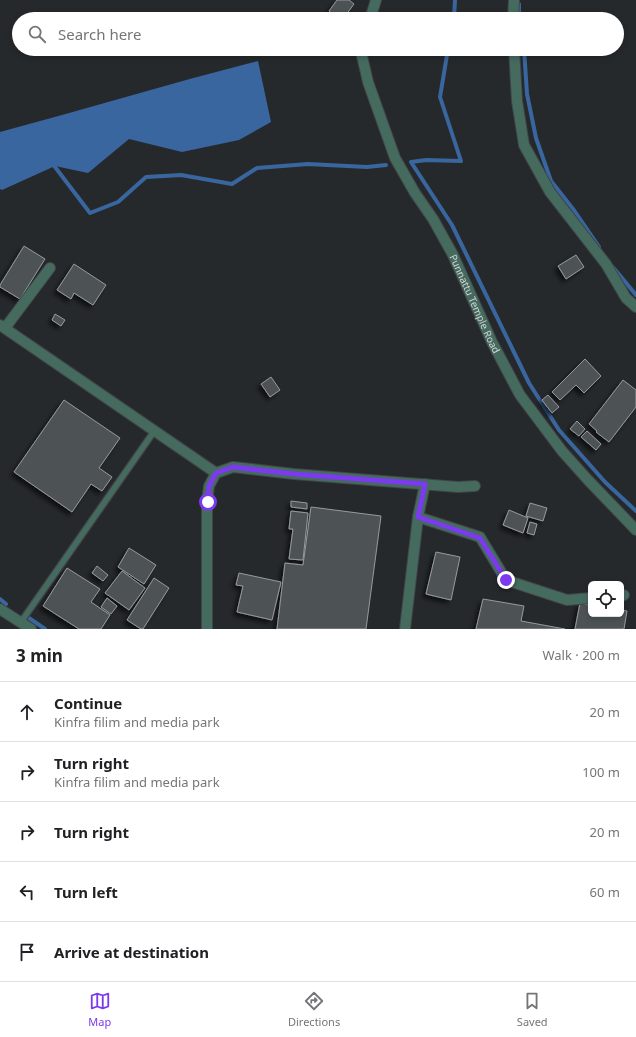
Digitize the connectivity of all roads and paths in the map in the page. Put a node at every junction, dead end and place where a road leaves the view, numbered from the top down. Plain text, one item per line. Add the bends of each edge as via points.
1 (376, 0) edge
2 (514, 0) edge
3 (372, 12) edge
4 (513, 12) edge
5 (362, 56) edge
6 (514, 56) edge
7 (50, 268) dead end
8 (636, 307) edge
9 (2, 327) edge
10 (155, 430) junction
11 (216, 473) junction
12 (425, 484) junction
13 (474, 486) dead end
14 (418, 517) junction
15 (636, 530) edge
16 (588, 598) edge
17 (0, 609) edge
18 (21, 622) junction
19 (31, 629) edge
20 (207, 629) edge
21 (405, 629) edge

1 - 3 street
2 - 4 street
5 - 15 street, Punnattu Temple Road via 368,82 395,158 453,255 492,342 520,395 562,451
6 - 8 street via 517,101 524,145 550,192 606,264 626,298
7 - 9 street
9 - 10 street
10 - 11 street
10 - 18 lane
11 - 12 street via 233,467
11 - 20 street via 209,486 208,502
12 - 13 street
12 - 14 street
14 - 16 street via 480,538 506,580 567,600
14 - 21 street
17 - 18 street
18 - 19 street

